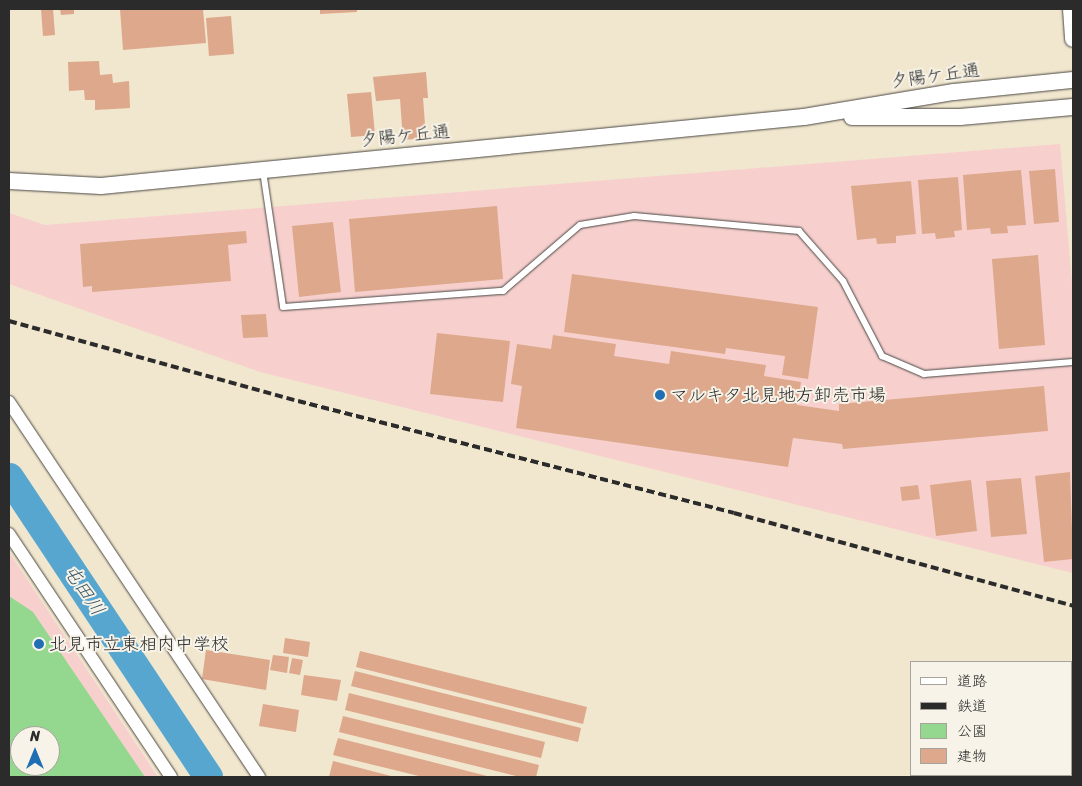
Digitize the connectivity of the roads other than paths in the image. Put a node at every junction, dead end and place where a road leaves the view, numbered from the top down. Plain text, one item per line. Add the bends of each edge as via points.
1 (1071, 9) edge
2 (1073, 39) edge
3 (1073, 80) edge
4 (1073, 107) edge
5 (804, 117) junction
6 (263, 170) junction
7 (9, 181) edge
8 (1073, 362) edge
9 (9, 402) edge
10 (9, 534) edge
11 (171, 777) edge
12 (259, 777) edge

1 - 2 street
3 - 5 street, 夕陽ケ丘通 via 954,92
4 - 5 street, 夕陽ケ丘通 via 960,116
5 - 6 street, 夕陽ケ丘通
6 - 7 street, 夕陽ケ丘通 via 101,186
6 - 8 lane via 282,307 503,291 580,225 634,216 799,231 843,281 882,356 924,374
9 - 12 street
10 - 11 street

